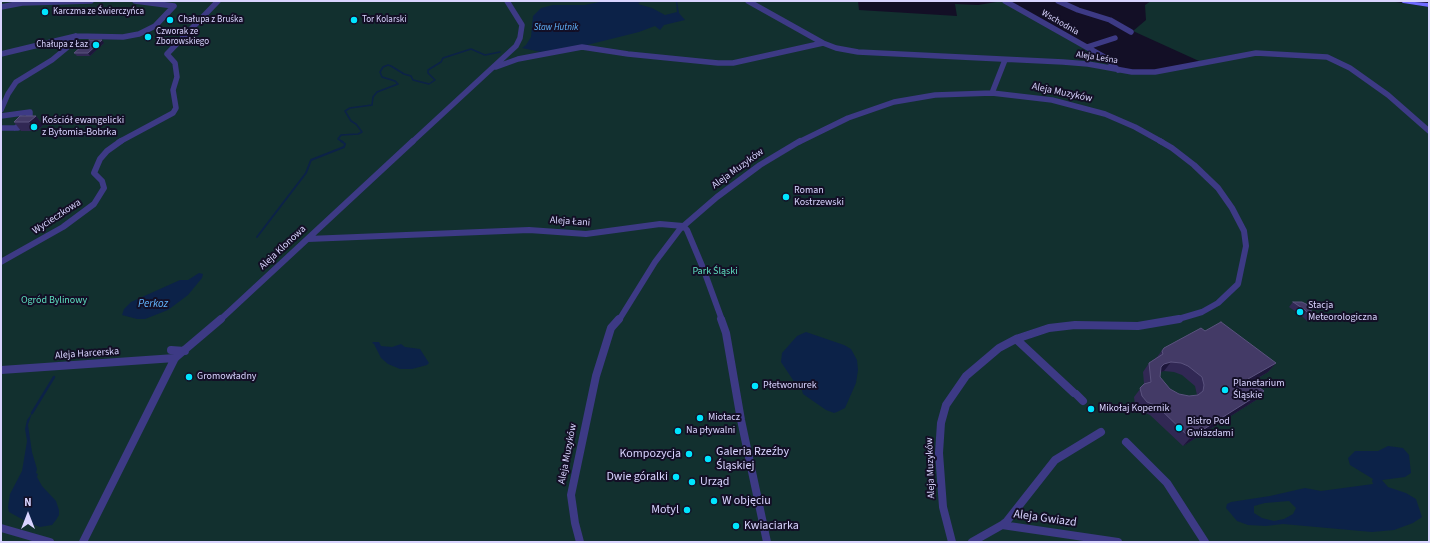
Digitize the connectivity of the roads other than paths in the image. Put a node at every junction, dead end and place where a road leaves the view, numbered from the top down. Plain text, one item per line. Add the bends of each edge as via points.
1 (91, 1) edge
2 (136, 1) edge
3 (218, 1) edge
4 (507, 1) edge
5 (748, 1) edge
6 (1005, 1) edge
7 (1058, 1) edge
8 (1403, 1) edge
9 (1429, 5) edge
10 (1, 7) edge
11 (1131, 32) dead end
12 (76, 36) junction
13 (1115, 38) dead end
14 (822, 44) junction
15 (1087, 47) junction
16 (1, 54) edge
17 (1005, 60) junction
18 (494, 66) junction
19 (1118, 71) junction
20 (992, 93) junction
21 (1, 110) edge
22 (1, 116) edge
23 (1, 128) edge
24 (1429, 131) edge
25 (683, 226) junction
26 (308, 239) junction
27 (1, 262) edge
28 (1016, 339) junction
29 (171, 350) dead end
30 (185, 351) junction
31 (174, 358) junction
32 (1, 370) edge
33 (1083, 401) dead end
34 (1100, 432) dead end
35 (1126, 442) dead end
36 (1002, 525) junction
37 (1, 528) edge
38 (50, 542) edge
39 (83, 542) edge
40 (580, 542) edge
41 (767, 542) edge
42 (952, 542) edge
43 (972, 542) edge
44 (1118, 542) edge
45 (1205, 542) edge

1 - 10 street via 22,3
2 - 12 street via 174,6 155,26 139,34 123,37
3 - 27 street, Wycieczkowa via 167,54 175,63 177,77 173,90 176,108 173,113 124,138 100,159 94,173 102,181 104,188 94,204 63,227
4 - 18 street, Aleja Klonowa via 520,20 522,29 516,46
5 - 14 street, Aleja Leśna
6 - 15 street, Wschodnia
7 - 11 street via 1110,20
8 - 9 street
12 - 16 street
12 - 21 street via 52,60 16,82
13 - 15 street, Wschodnia
14 - 17 street, Aleja Leśna via 858,52
14 - 18 street via 733,63 718,64 578,48
15 - 19 street, Wschodnia via 1106,58
17 - 19 street, Aleja Leśna via 1075,63
17 - 20 street
18 - 26 street, Aleja Klonowa
19 - 24 street, Aleja Leśna via 1156,72 1256,53 1327,57 1350,68
20 - 25 street, Aleja Muzyków via 945,94 904,100 871,109 836,123 747,174
20 - 28 street, Aleja Muzyków via 1028,96 1082,107 1120,120 1158,139 1194,165 1218,188 1240,222 1246,242 1244,268 1238,284 1218,303 1202,312 1152,325 1063,326 1036,331
22 - 23 street via 30,112 17,128
25 - 26 street, Aleja Łani via 660,224 586,234 529,230
25 - 40 street, Aleja Muzyków via 655,262 620,320 610,328 596,376 571,495
25 - 41 street via 703,268 725,329
26 - 30 street, Aleja Klonowa
28 - 33 street
28 - 42 street, Aleja Muzyków via 992,352 973,369 946,405 941,430 940,469 944,513
29 - 30 street
30 - 31 street, Aleja Klonowa
31 - 32 street, Aleja Harcerska
31 - 39 street
34 - 36 street via 1055,460
35 - 45 street via 1167,483
36 - 43 street, Aleja Gwiazd
36 - 44 street, Aleja Gwiazd
37 - 38 street

